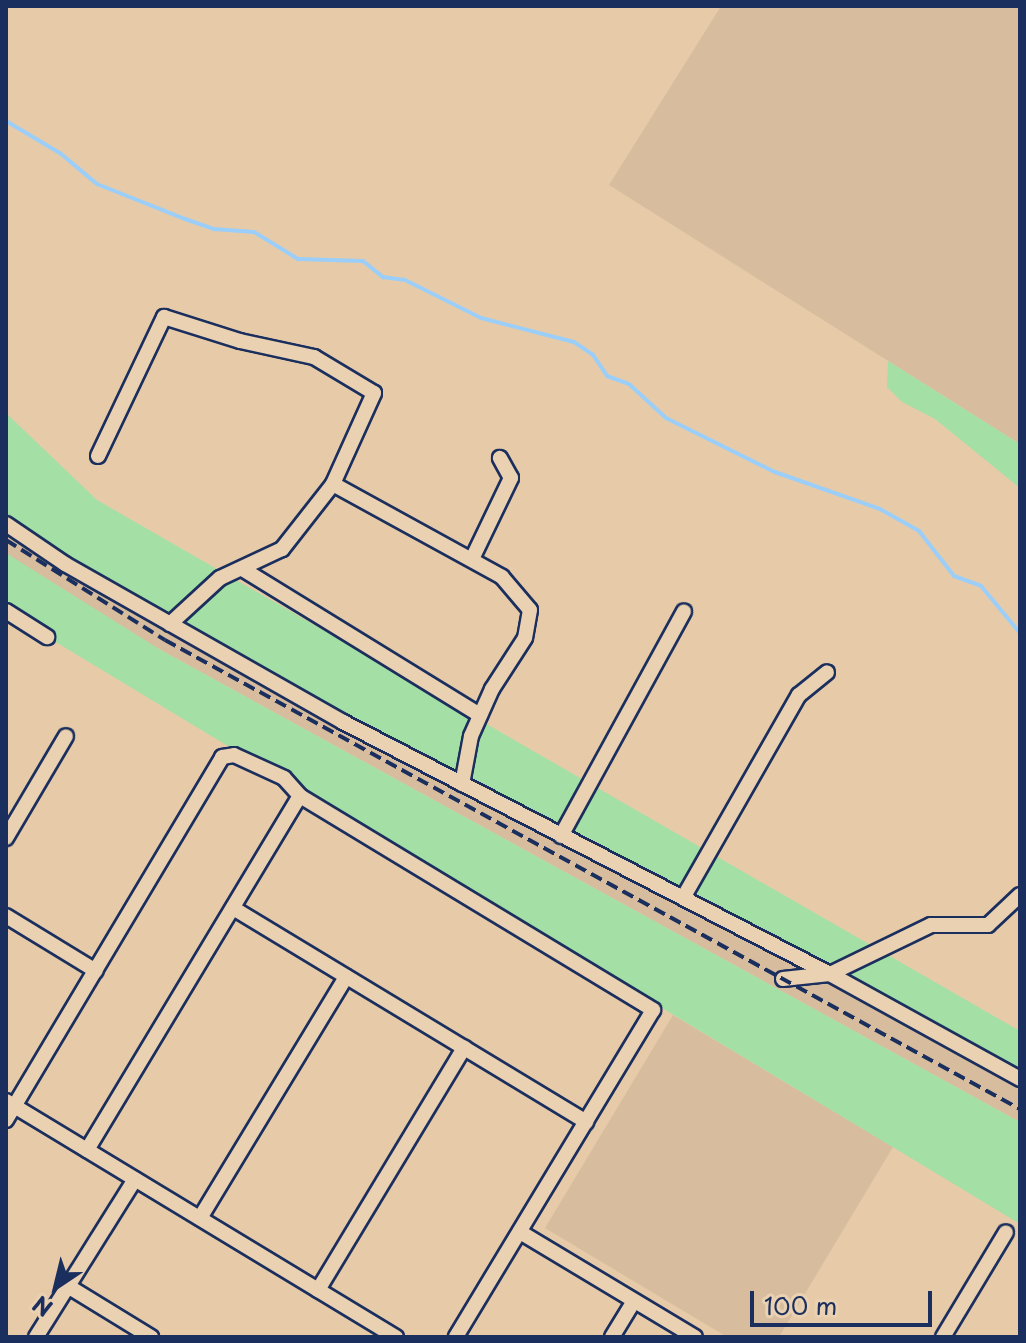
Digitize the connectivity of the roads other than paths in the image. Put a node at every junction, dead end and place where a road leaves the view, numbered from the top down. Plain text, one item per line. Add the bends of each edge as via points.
1 (98, 456) dead end
2 (500, 458) dead end
3 (333, 484) junction
4 (6, 524) edge
5 (472, 559) junction
6 (244, 570) junction
7 (6, 611) edge
8 (684, 611) dead end
9 (170, 624) junction
10 (47, 637) dead end
11 (827, 672) dead end
12 (480, 715) junction
13 (66, 736) dead end
14 (462, 784) junction
15 (300, 796) junction
16 (561, 836) junction
17 (6, 838) edge
18 (1020, 895) edge
19 (683, 898) junction
20 (233, 908) junction
21 (6, 916) edge
22 (96, 971) junction
23 (830, 974) junction
24 (346, 977) junction
25 (783, 979) dead end
26 (464, 1048) junction
27 (1020, 1079) edge
28 (10, 1103) edge
29 (6, 1120) edge
30 (586, 1122) junction
31 (87, 1150) junction
32 (135, 1179) junction
33 (200, 1218) junction
34 (520, 1232) junction
35 (1006, 1232) dead end
36 (66, 1285) junction
37 (318, 1290) junction
38 (634, 1301) junction
39 (946, 1336) edge
40 (36, 1337) edge
41 (151, 1337) edge
42 (396, 1337) edge
43 (456, 1337) edge
44 (612, 1337) edge
45 (695, 1337) edge

1 - 3 street via 164,317 178,318 240,341 314,357 370,387 372,404
2 - 5 street via 511,478
3 - 5 street
3 - 6 street via 282,549
4 - 9 street
5 - 12 street via 516,588 530,610 525,638
6 - 9 street via 220,578
6 - 12 street
7 - 10 street
8 - 16 street
9 - 14 street
11 - 19 street via 799,695
12 - 14 street
13 - 17 street
14 - 16 street
15 - 20 street
15 - 22 street via 284,778 234,755 222,757
15 - 30 street via 653,1010
16 - 19 street
18 - 23 street via 988,925 922,928
19 - 23 street
20 - 24 street
20 - 31 street
21 - 22 street
22 - 28 street
23 - 25 street
23 - 27 street
24 - 26 street
24 - 33 street
26 - 30 street
26 - 37 street
28 - 29 street
28 - 31 street
30 - 34 street
31 - 32 street
32 - 33 street
32 - 36 street
33 - 37 street
34 - 38 street
34 - 43 street
35 - 39 street
36 - 40 street
36 - 41 street
37 - 42 street
38 - 44 street
38 - 45 street

